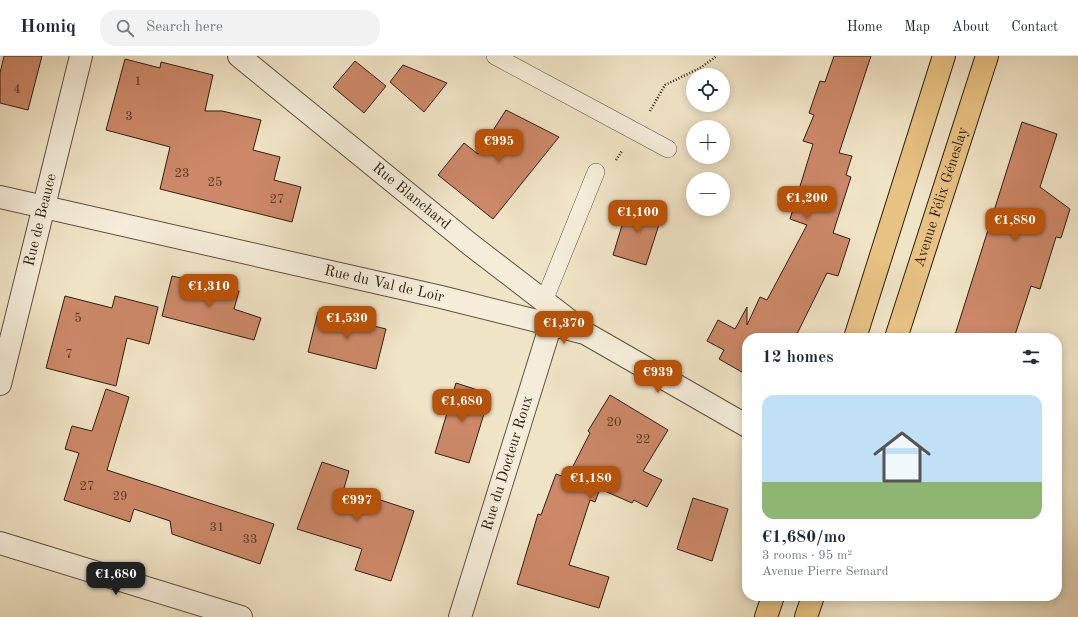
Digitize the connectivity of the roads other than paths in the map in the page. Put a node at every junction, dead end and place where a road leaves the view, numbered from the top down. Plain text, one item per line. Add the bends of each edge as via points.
1 (81, 56) edge
2 (239, 56) edge
3 (495, 56) edge
4 (944, 56) edge
5 (987, 56) edge
6 (668, 149) dead end
7 (596, 172) road end
8 (0, 197) edge
9 (44, 208) junction
10 (550, 312) junction
11 (857, 333) edge
12 (898, 333) edge
13 (0, 384) edge
14 (742, 423) edge
15 (0, 543) edge
16 (771, 601) edge
17 (811, 601) edge
18 (241, 617) edge
19 (460, 617) edge
20 (766, 617) edge
21 (806, 617) edge

1 - 9 street, Rue de Beauce
2 - 10 street, Rue Blanchard
3 - 6 lane
4 - 11 main road
5 - 12 main road, Avenue Félix Géneslay
7 - 10 lane, Rue du Docteur Roux
8 - 9 street, Rue du Val de Loir
9 - 10 street, Rue du Val de Loir via 433,296
9 - 13 street, Rue de Beauce
10 - 14 street, Rue du Val de Loir
10 - 19 street, Rue du Docteur Roux
15 - 18 street
16 - 20 main road
17 - 21 main road

